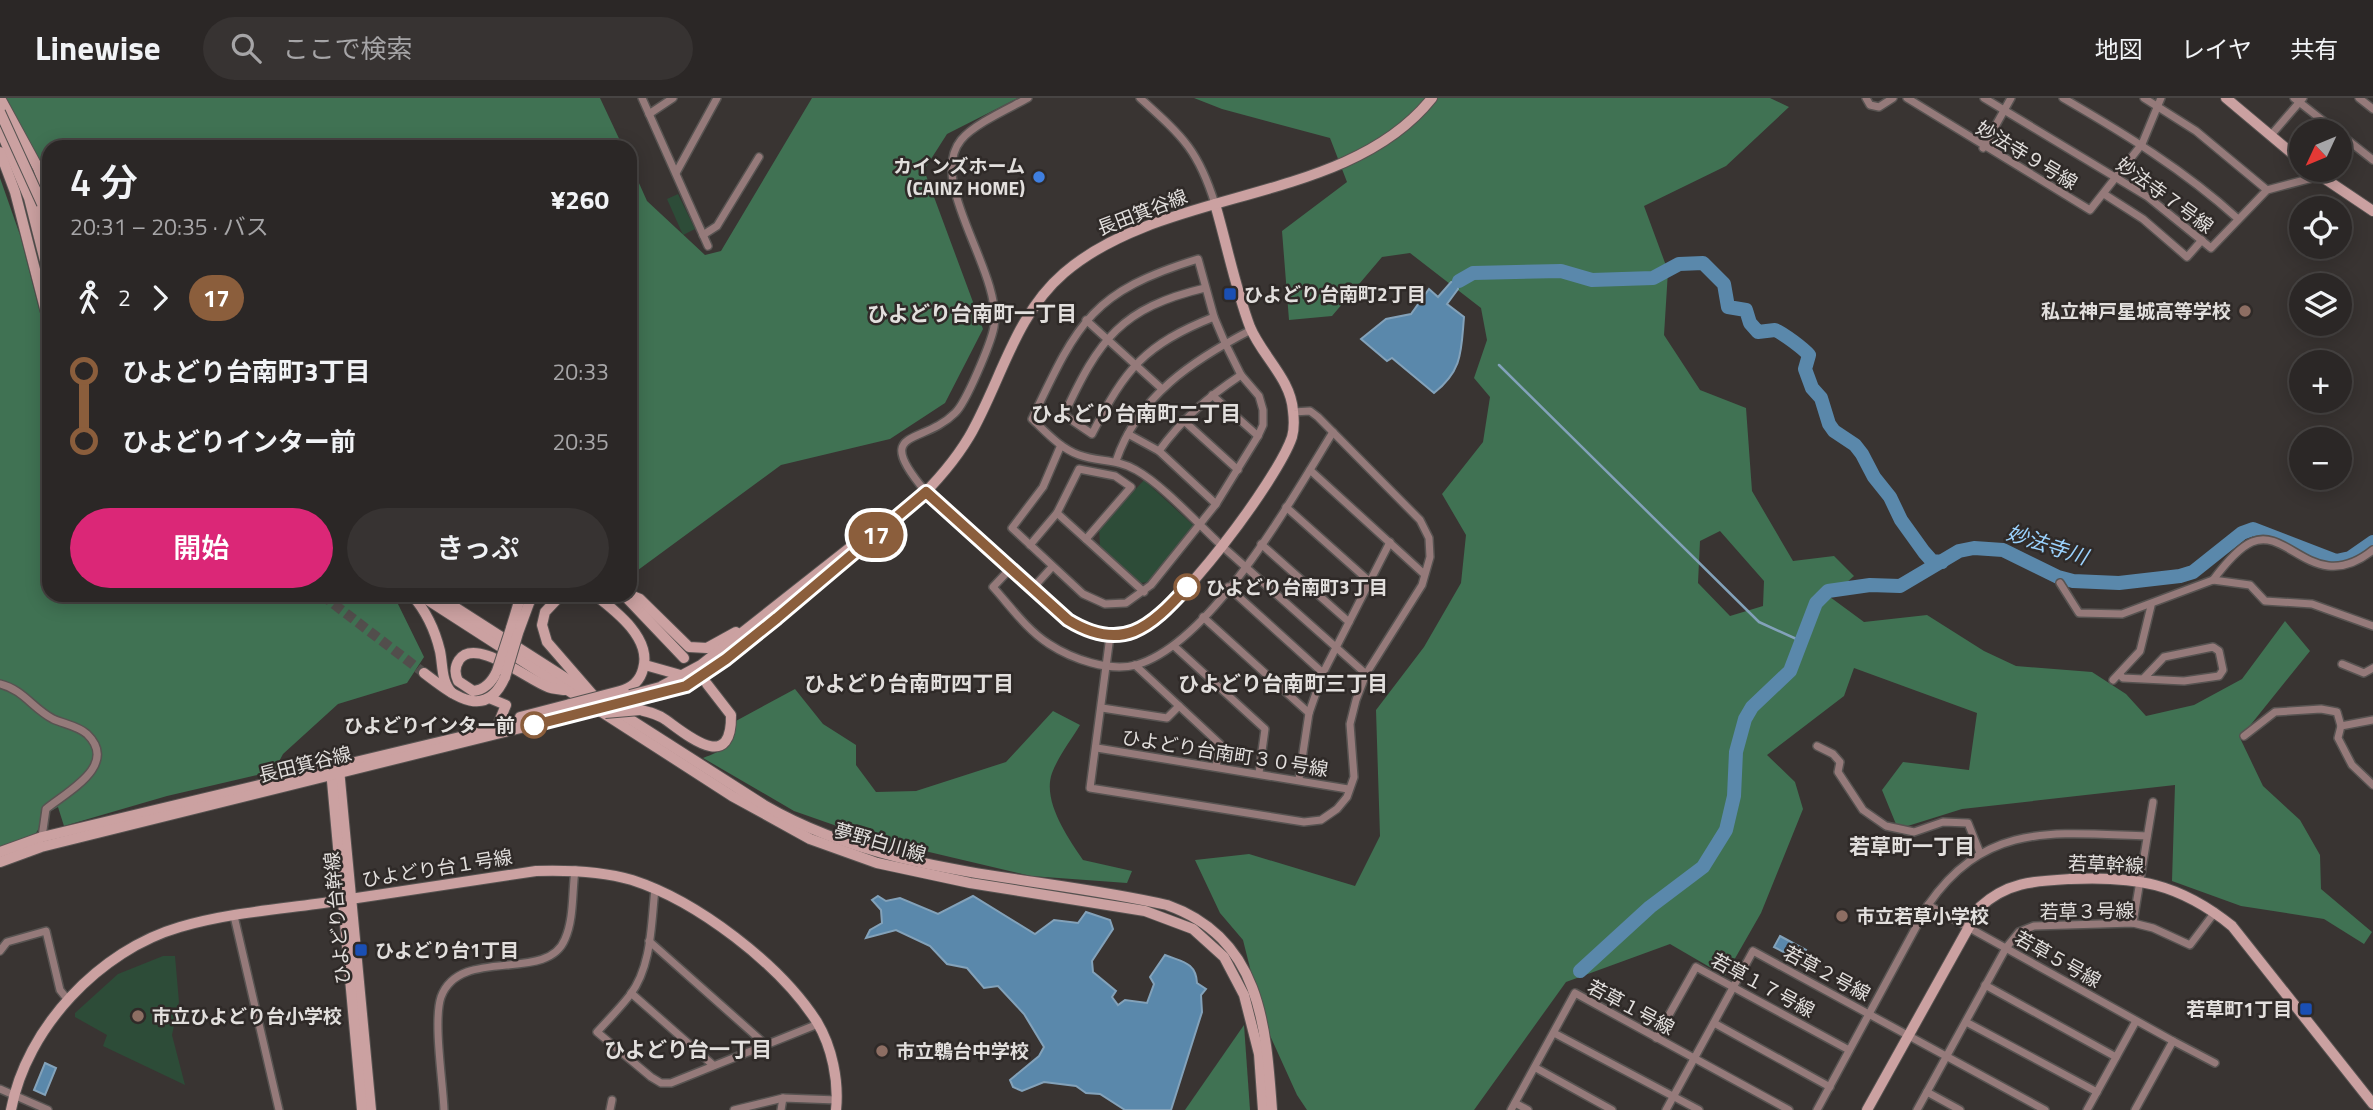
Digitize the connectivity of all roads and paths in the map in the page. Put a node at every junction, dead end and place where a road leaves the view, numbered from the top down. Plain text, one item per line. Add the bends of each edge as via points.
1 (0, 98) edge
2 (642, 98) edge
3 (673, 98) edge
4 (717, 98) edge
5 (1028, 98) edge
6 (1140, 98) edge
7 (1866, 98) edge
8 (1893, 98) edge
9 (1907, 98) edge
10 (1984, 98) edge
11 (2011, 98) edge
12 (2063, 98) edge
13 (2144, 98) edge
14 (2226, 98) edge
15 (2359, 98) edge
16 (2298, 99) edge
17 (1429, 101) edge
18 (2159, 102) edge
19 (2373, 109) edge
20 (0, 112) edge
21 (2005, 112) junction
22 (649, 114) junction
23 (2322, 119) edge
24 (0, 128) edge
25 (2272, 134) junction
26 (2142, 144) junction
27 (2352, 144) edge
28 (1983, 148) junction
29 (2289, 150) edge
30 (0, 152) edge
31 (759, 157) dead end
32 (2373, 160) edge
33 (676, 173) junction
34 (2118, 177) junction
35 (2290, 182) edge
36 (2330, 182) edge
37 (42, 184) edge
38 (2267, 190) junction
39 (42, 193) edge
40 (2104, 194) junction
41 (1215, 204) junction
42 (2373, 211) edge
43 (2237, 218) junction
44 (42, 221) edge
45 (703, 235) junction
46 (2202, 240) junction
47 (708, 246) dead end
48 (42, 249) edge
49 (1205, 288) junction
50 (42, 297) edge
51 (1214, 317) junction
52 (1086, 320) junction
53 (1251, 330) junction
54 (1107, 338) junction
55 (1225, 343) junction
56 (1135, 363) junction
57 (1241, 375) junction
58 (1161, 388) junction
59 (1212, 395) junction
60 (1293, 412) junction
61 (1183, 420) junction
62 (1334, 432) junction
63 (1128, 433) junction
64 (1258, 436) junction
65 (1061, 445) junction
66 (1159, 451) junction
67 (1116, 461) junction
68 (1238, 470) junction
69 (1310, 470) junction
70 (926, 492) junction
71 (1216, 504) junction
72 (1286, 507) junction
73 (1057, 513) junction
74 (1200, 526) junction
75 (1086, 539) junction
76 (1390, 542) junction
77 (1261, 544) junction
78 (1030, 545) junction
79 (1222, 546) junction
80 (2373, 550) edge
81 (1245, 566) junction
82 (1052, 567) junction
83 (1010, 569) junction
84 (1424, 573) junction
85 (2213, 580) junction
86 (1369, 581) junction
87 (2060, 583) dead end
88 (1228, 587) junction
89 (1032, 589) junction
90 (1144, 592) junction
91 (637, 598) edge
92 (417, 602) edge
93 (431, 602) edge
94 (447, 602) edge
95 (520, 602) edge
96 (528, 602) edge
97 (554, 602) edge
98 (602, 602) edge
99 (608, 602) edge
100 (631, 602) edge
101 (2151, 606) junction
102 (772, 610) junction
103 (1203, 617) junction
104 (1349, 622) junction
105 (2373, 626) edge
106 (630, 628) junction
107 (514, 631) junction
108 (1110, 636) junction
109 (1174, 646) junction
110 (1336, 648) junction
111 (684, 659) dead end
112 (726, 659) junction
113 (2343, 664) dead end
114 (645, 665) junction
115 (1135, 665) junction
116 (1106, 666) junction
117 (2373, 668) edge
118 (424, 673) tunnel mouth
119 (1323, 673) junction
120 (501, 674) junction
121 (1366, 674) junction
122 (684, 676) junction
123 (2144, 678) junction
124 (0, 684) edge
125 (707, 684) dead end
126 (568, 691) junction
127 (662, 691) junction
128 (452, 694) junction
129 (489, 698) junction
130 (598, 701) junction
131 (1179, 706) junction
132 (1102, 708) junction
133 (572, 710) junction
134 (1309, 713) junction
135 (2373, 720) edge
136 (499, 722) junction
137 (2341, 726) junction
138 (2244, 736) dead end
139 (429, 743) junction
140 (1816, 746) dead end
141 (1097, 748) junction
142 (1216, 767) junction
143 (335, 770) junction
144 (1259, 773) junction
145 (1299, 779) junction
146 (2373, 785) edge
147 (1348, 789) junction
148 (2153, 802) dead end
149 (42, 836) junction
150 (2147, 836) junction
151 (0, 852) edge
152 (1980, 853) junction
153 (0, 862) edge
154 (575, 870) junction
155 (2139, 880) junction
156 (655, 889) junction
157 (348, 899) junction
158 (1928, 905) junction
159 (2215, 912) junction
160 (234, 916) junction
161 (2133, 923) junction
162 (1967, 926) junction
163 (649, 941) junction
164 (2006, 948) junction
165 (0, 951) edge
166 (1985, 985) junction
167 (1733, 987) junction
168 (631, 993) junction
169 (68, 1000) junction
170 (1869, 1014) junction
171 (1966, 1021) junction
172 (2136, 1021) junction
173 (1714, 1023) junction
174 (818, 1024) junction
175 (1554, 1033) junction
176 (1908, 1035) junction
177 (1656, 1038) junction
178 (2173, 1041) junction
179 (765, 1044) junction
180 (1849, 1050) junction
181 (1946, 1057) junction
182 (2116, 1057) junction
183 (1694, 1058) junction
184 (2215, 1063) dead end
185 (713, 1065) junction
186 (1535, 1068) junction
187 (1830, 1087) junction
188 (0, 1089) edge
189 (1927, 1092) junction
190 (2097, 1092) junction
191 (14, 1095) junction
192 (1674, 1097) junction
193 (783, 1098) junction
194 (612, 1100) dead end
195 (2373, 1104) edge
196 (837, 1105) edge
197 (1513, 1107) edge
198 (11, 1110) edge
199 (48, 1110) edge
200 (279, 1110) edge
201 (362, 1110) edge
202 (371, 1110) edge
203 (444, 1110) edge
204 (610, 1110) edge
205 (734, 1110) edge
206 (781, 1110) edge
207 (1263, 1110) edge
208 (1272, 1110) edge
209 (1528, 1110) edge
210 (1612, 1110) edge
211 (1666, 1110) edge
212 (1699, 1110) edge
213 (1789, 1110) edge
214 (1817, 1110) edge
215 (1867, 1110) edge
216 (1917, 1110) edge
217 (1960, 1110) edge
218 (2045, 1110) edge
219 (2087, 1110) edge
220 (2135, 1110) edge

1 - 37 street via 38,168
2 - 22 street
3 - 22 street
4 - 33 street
5 - 70 street via 962,139 955,151 951,179 990,284 994,327 965,402 944,423 914,434 905,443 905,467
6 - 41 street via 1200,160
7 - 8 street via 1879,107
9 - 28 street, 妙法寺９号線
10 - 21 street, 妙法寺７号線
11 - 21 street
12 - 26 street
13 - 18 street
14 - 25 street
15 - 19 street
16 - 23 street
16 - 25 street
17 - 41 street, 長田箕谷線 via 1361,153
18 - 26 street, 妙法寺９号線
18 - 38 street
20 - 39 street, bridge
21 - 28 street
21 - 34 street, 妙法寺７号線
22 - 33 street
24 - 44 street via 21,163
24 - 48 street via 29,198
25 - 29 street
26 - 34 street, 妙法寺９号線
26 - 43 street
27 - 32 street
28 - 40 street, 妙法寺９号線 via 2090,211
30 - 50 street
31 - 45 street via 718,226
33 - 45 street
34 - 40 street, 妙法寺９号線
34 - 46 street, 妙法寺７号線
35 - 38 street, 妙法寺７号線
36 - 42 street
38 - 43 street, 妙法寺７号線
40 - 46 street via 2143,219 2187,257
41 - 53 street
41 - 70 street, 長田箕谷線 via 1122,234 1084,256 1045,291 1019,329 967,439
43 - 46 street, 妙法寺７号線 via 2211,248
45 - 47 street
49 - 51 street
49 - 52 street via 1198,259 1132,283
49 - 54 street via 1165,298 1132,316
51 - 55 street
51 - 56 street via 1181,330
52 - 54 street
52 - 65 street via 1066,347 1032,419
53 - 55 street
53 - 60 street via 1290,394
54 - 56 street
54 - 56 street via 1088,364 1064,415 1092,434 1115,388
55 - 57 street
55 - 58 street
56 - 58 street
57 - 59 street
57 - 64 street via 1259,396 1263,410
58 - 63 street
59 - 61 street
59 - 64 street
60 - 62 street via 1310,411
60 - 79 street via 1293,435 1282,458
61 - 66 street
61 - 68 street
62 - 69 street
62 - 84 street via 1420,520 1429,538 1430,557
63 - 66 street
63 - 67 street
64 - 68 street
65 - 67 street via 1077,454
65 - 78 street via 1043,487 1012,528
66 - 71 street
67 - 74 street via 1140,472
68 - 71 street
69 - 72 street
69 - 76 street
70 - 83 street
70 - 102 street, 長田箕谷線 via 856,540
70 - 112 street, 長田箕谷線
71 - 74 street
72 - 77 street
72 - 86 street
73 - 75 street
73 - 75 street via 1079,469 1115,477 1131,487
73 - 78 street
74 - 79 street
74 - 90 street
75 - 90 street
76 - 84 street
76 - 86 street
77 - 81 street
77 - 104 street
78 - 82 street
79 - 81 street
79 - 108 street via 1161,616 1131,634
80 - 85 street via 2345,567 2329,567 2266,540 2252,542
81 - 88 street
81 - 110 street
82 - 89 street
82 - 90 street via 1083,594 1105,604 1126,603
83 - 89 street
83 - 116 street via 993,587 1034,633 1071,655
84 - 121 street via 1409,610
85 - 101 street
85 - 105 street via 2250,585 2265,601 2312,604
86 - 104 street
87 - 101 street via 2079,613 2122,614
88 - 103 street
88 - 119 street
89 - 108 street via 1087,632
91 - 102 street via 689,647 701,649
92 - 128 street via 436,637 444,679
93 - 126 street, 夢野白川線
94 - 130 street, 夢野白川線
95 - 107 street
96 - 107 street
97 - 130 street via 545,611 547,642
98 - 106 street
99 - 106 street
100 - 111 street
101 - 123 street via 2142,647 2117,678
102 - 122 street, 長田箕谷線
103 - 109 street
103 - 134 street
104 - 110 street
106 - 114 street via 644,648
107 - 120 street, bridge
108 - 116 street
109 - 115 street
109 - 144 street via 1265,729
110 - 119 street
110 - 121 street
112 - 122 street
112 - 127 street, 長田箕谷線 via 686,686
113 - 117 street via 2364,673
114 - 122 street
114 - 133 street, bridge via 638,681
115 - 116 street
115 - 131 street
116 - 132 street
118 - 128 street
119 - 134 street
120 - 126 street via 473,691 463,687 455,671 462,656 485,654 549,688
120 - 129 street via 501,687
121 - 147 street via 1350,724 1354,767
122 - 127 street, 長田箕谷線
123 - 123 street via 2184,681 2219,676 2223,670 2219,651 2213,647 2164,657
124 - 149 street via 23,693 54,719 86,733 99,750 100,758 90,774 46,809
125 - 133 street, bridge via 731,715 730,732 714,746 700,745 666,719 640,710
126 - 207 street, 夢野白川線 via 767,817 827,846 924,873 1146,911 1193,929 1224,957 1244,995 1259,1054
127 - 133 street, 長田箕谷線, bridge
128 - 129 street via 474,702
129 - 136 street via 506,705
130 - 208 street, 夢野白川線 via 764,805 832,839 925,864 1147,900 1194,916 1227,942 1252,985 1264,1031
131 - 132 street via 1167,718
131 - 142 street via 1220,744
132 - 141 street
133 - 136 street
133 - 139 street, 長田箕谷線
133 - 143 street, 長田箕谷線
134 - 145 street
135 - 137 street
136 - 139 street
137 - 138 street via 2337,712 2284,711 2267,716
137 - 146 street via 2339,738 2352,765
139 - 143 street, 長田箕谷線
140 - 152 street via 1833,754 1840,762 1838,772 1863,810 1886,826 1914,832 1943,822 1968,823
141 - 142 street, ひよどり台南町３０号線
141 - 147 street via 1090,788 1304,822 1321,820 1337,809
142 - 144 street, ひよどり台南町３０号線
143 - 149 street, 長田箕谷線
143 - 153 street, 長田箕谷線 via 41,847
143 - 157 street, ひよどり台幹線
144 - 145 street, ひよどり台南町３０号線
145 - 147 street, ひよどり台南町３０号線
148 - 150 street
149 - 151 street, 長田箕谷線
150 - 152 street via 2025,837
150 - 155 street
152 - 158 street via 1954,872
154 - 156 street, ひよどり台１号線
154 - 157 street, ひよどり台１号線 via 536,871
154 - 203 street via 569,926 565,941 554,954 538,961 472,969 455,979 442,995 438,1014
155 - 159 street, 若草幹線 via 2183,894
155 - 161 street
155 - 162 street, 若草幹線 via 2017,884 1993,896
156 - 163 street
156 - 174 street, ひよどり台１号線 via 702,914 749,951 795,993
157 - 160 street, ひよどり台１号線
157 - 201 street, ひよどり台幹線
157 - 202 street, ひよどり台幹線
158 - 162 street, 若草５号線
158 - 170 street
159 - 161 street, 若草３号線 via 2190,945
159 - 195 street, 若草幹線 via 2246,942
160 - 169 street, ひよどり台１号線 via 178,928 138,946 101,970
160 - 200 street
161 - 164 street, 若草３号線 via 2034,926 2019,932
162 - 164 street, 若草５号線
162 - 176 street, 若草幹線
163 - 168 street via 642,972
163 - 179 street
164 - 166 street, 若草３号線
164 - 172 street, 若草５号線
165 - 169 street via 7,942 46,931 60,990
166 - 171 street, 若草３号線
166 - 182 street
167 - 170 street, 若草２号線 via 1753,951
167 - 173 street, 若草２号線
167 - 177 street, 若草１７号線 via 1696,967
167 - 180 street, 若草１７号線
168 - 185 street
168 - 185 street via 597,1032 661,1083
169 - 191 street, ひよどり台１号線 via 31,1054
170 - 176 street, 若草２号線
170 - 180 street
171 - 181 street, 若草３号線
171 - 190 street
172 - 178 street, 若草５号線
172 - 182 street
173 - 183 street, 若草２号線
173 - 187 street
174 - 179 street
174 - 196 street, ひよどり台１号線 via 833,1061
175 - 177 street, 若草１号線 via 1575,993
175 - 186 street, 若草１号線
175 - 192 street
176 - 181 street, 若草２号線
176 - 215 street, 若草幹線
177 - 183 street, 若草１号線
178 - 184 street
178 - 220 street
179 - 185 street
180 - 187 street
181 - 189 street, 若草３号線
181 - 218 street, 若草２号線
182 - 190 street
183 - 192 street, 若草２号線
183 - 213 street, 若草１号線
186 - 197 street, 若草１号線
186 - 210 street
187 - 214 street
188 - 191 street
189 - 216 street, 若草３号線
189 - 217 street
190 - 219 street
191 - 198 street, ひよどり台１号線
191 - 199 street
192 - 211 street, 若草２号線
192 - 212 street
193 - 196 street
193 - 205 street
193 - 206 street
194 - 204 street
197 - 209 street

